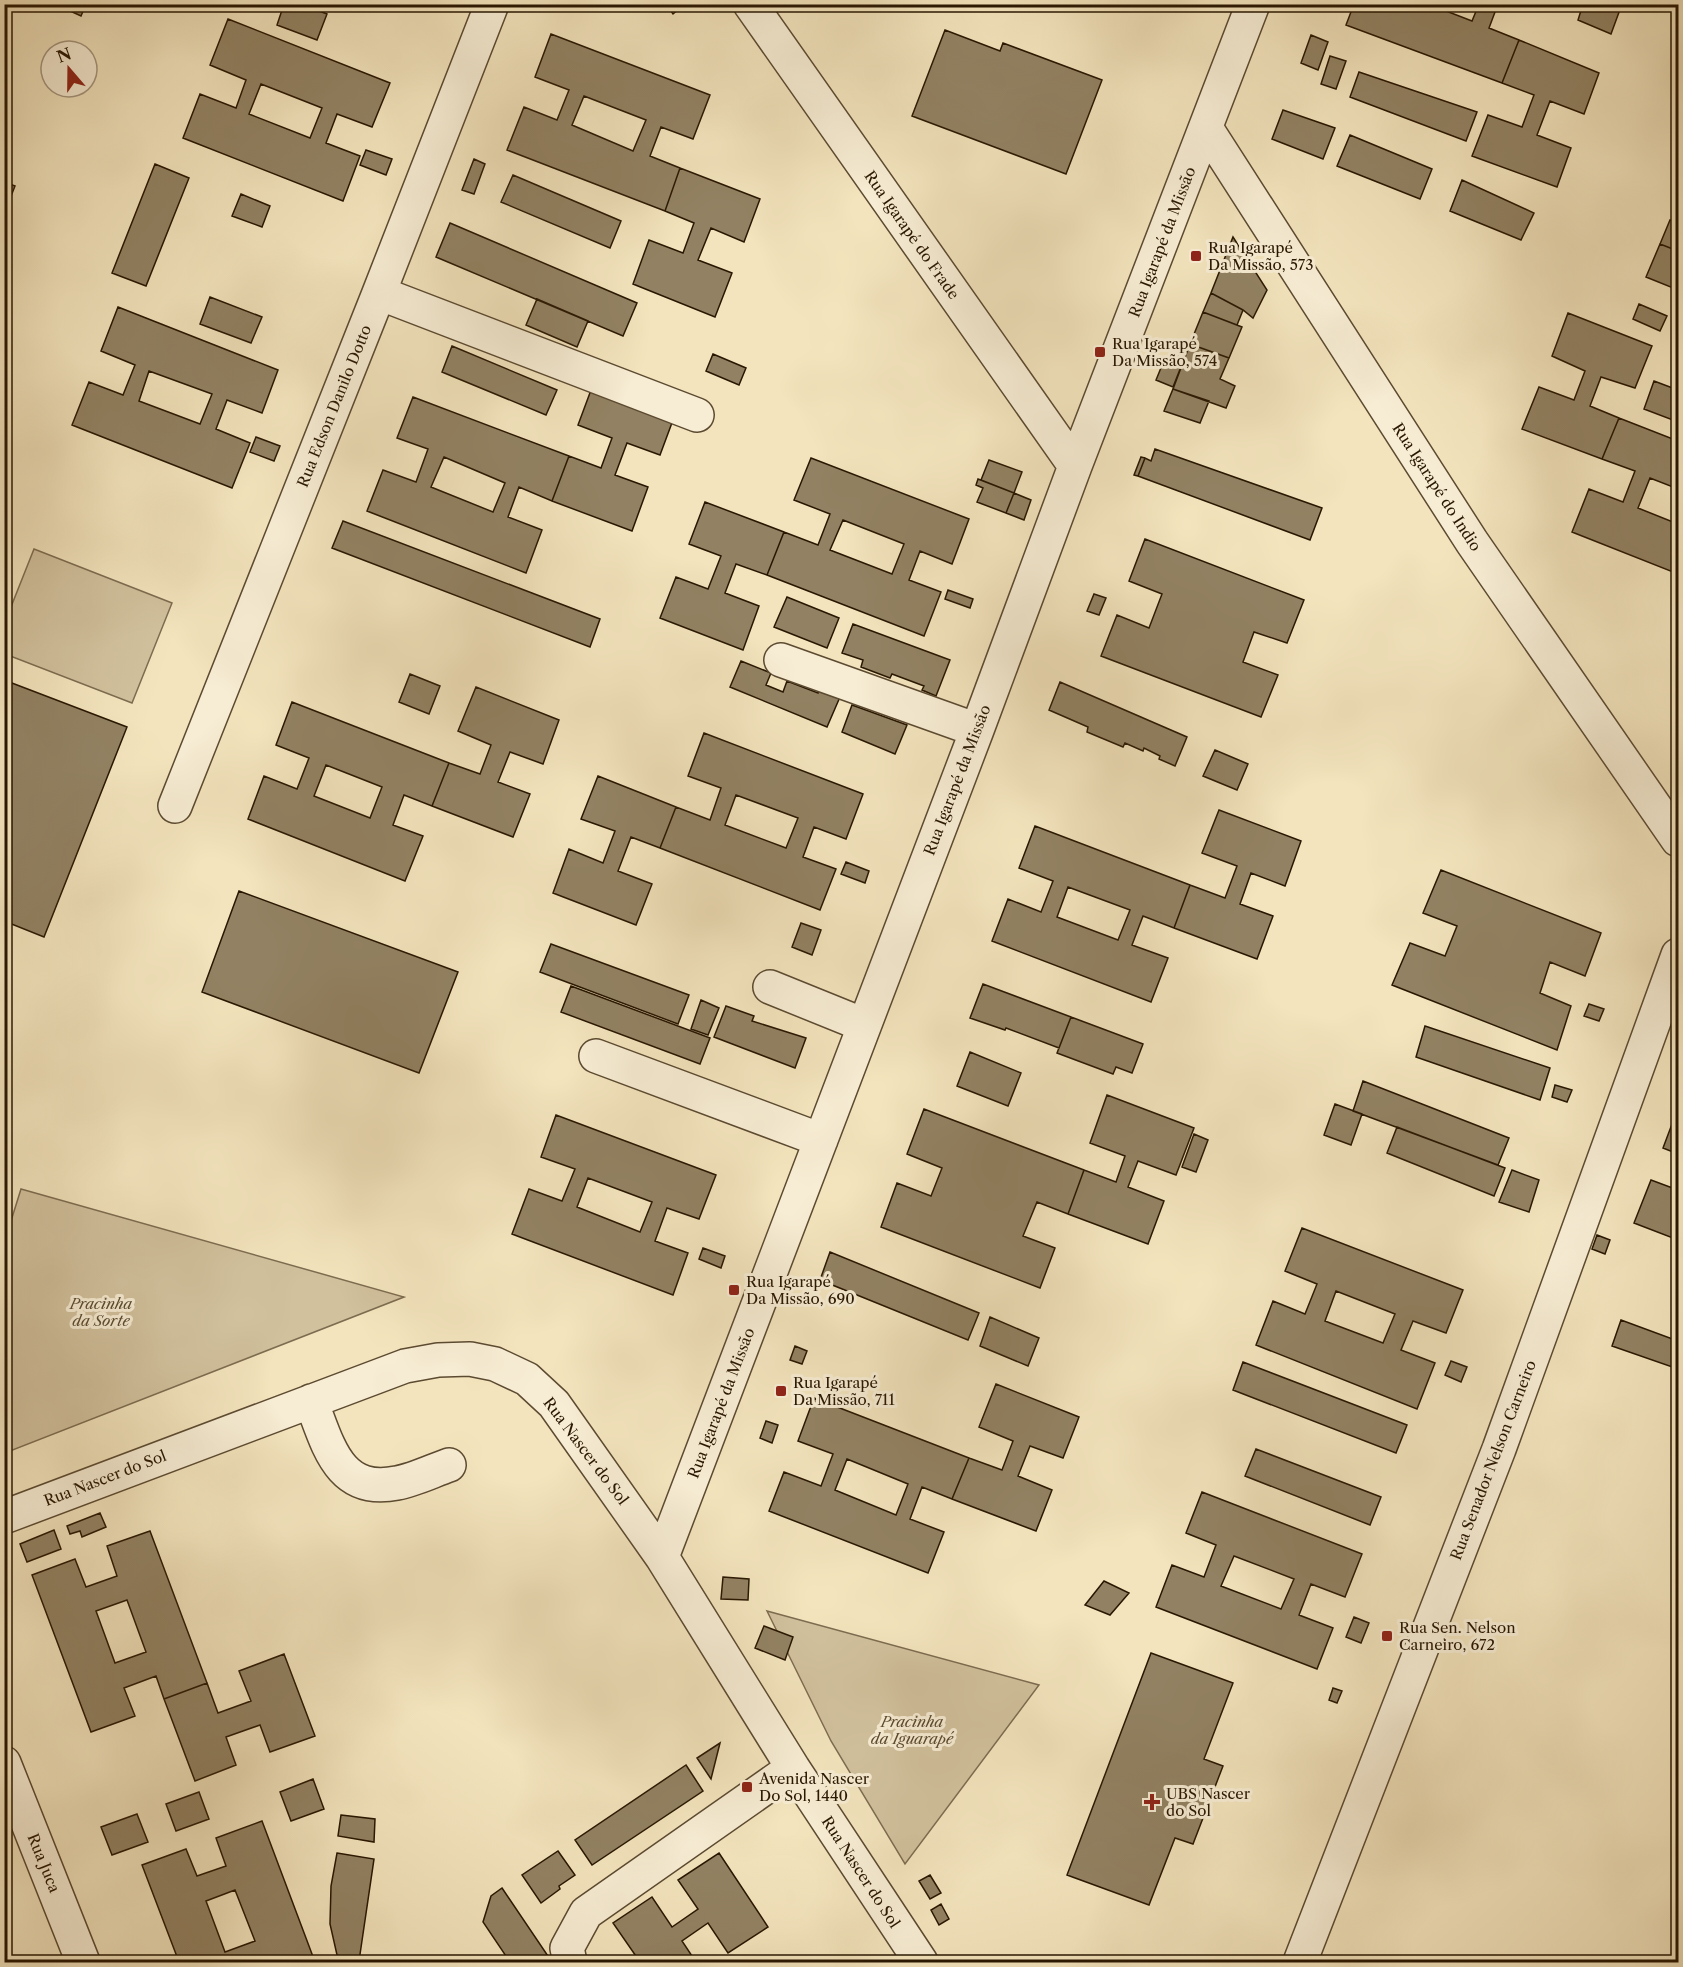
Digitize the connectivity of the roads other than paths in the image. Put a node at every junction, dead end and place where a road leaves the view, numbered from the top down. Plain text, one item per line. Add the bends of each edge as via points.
1 (492, 4) edge
2 (750, 4) edge
3 (1253, 4) edge
4 (1206, 128) junction
5 (379, 293) junction
6 (697, 415) dead end
7 (1075, 466) junction
8 (781, 660) dead end
9 (977, 730) junction
10 (175, 806) dead end
11 (1678, 840) edge
12 (1678, 954) edge
13 (770, 987) dead end
14 (864, 1026) junction
15 (596, 1056) dead end
16 (820, 1140) junction
17 (311, 1401) junction
18 (449, 1464) dead end
19 (4, 1517) edge
20 (662, 1557) junction
21 (4, 1763) edge
22 (793, 1768) junction
23 (1291, 1961) edge
24 (84, 1962) edge
25 (570, 1962) edge
26 (921, 1962) edge

1 - 5 street, Rua Edson Danilo Dotto
2 - 7 street, Rua Igarapé do Frade
3 - 4 street, Rua Igarapé da Missão
4 - 7 street, Rua Igarapé da Missão
4 - 11 street, Rua Igarapé do Indio via 1472,542
5 - 6 street
5 - 10 street, Rua Edson Danilo Dotto
7 - 9 street, Rua Igarapé da Missão
8 - 9 street
9 - 14 street, Rua Igarapé da Missão
12 - 23 street, Rua Senador Nelson Carneiro via 1499,1449
13 - 14 street
14 - 16 street, Rua Igarapé da Missão
15 - 16 street
16 - 20 street, Rua Igarapé da Missão
17 - 18 street via 330,1449 357,1481 377,1485 398,1483
17 - 19 street, Rua Nascer do Sol
17 - 20 street, Rua Nascer do Sol via 405,1366 470,1359 495,1364 527,1379 554,1404
20 - 22 street, Rua Nascer do Sol
21 - 24 street, Rua Juca
22 - 25 street via 586,1912 567,1948
22 - 26 street, Rua Nascer do Sol

